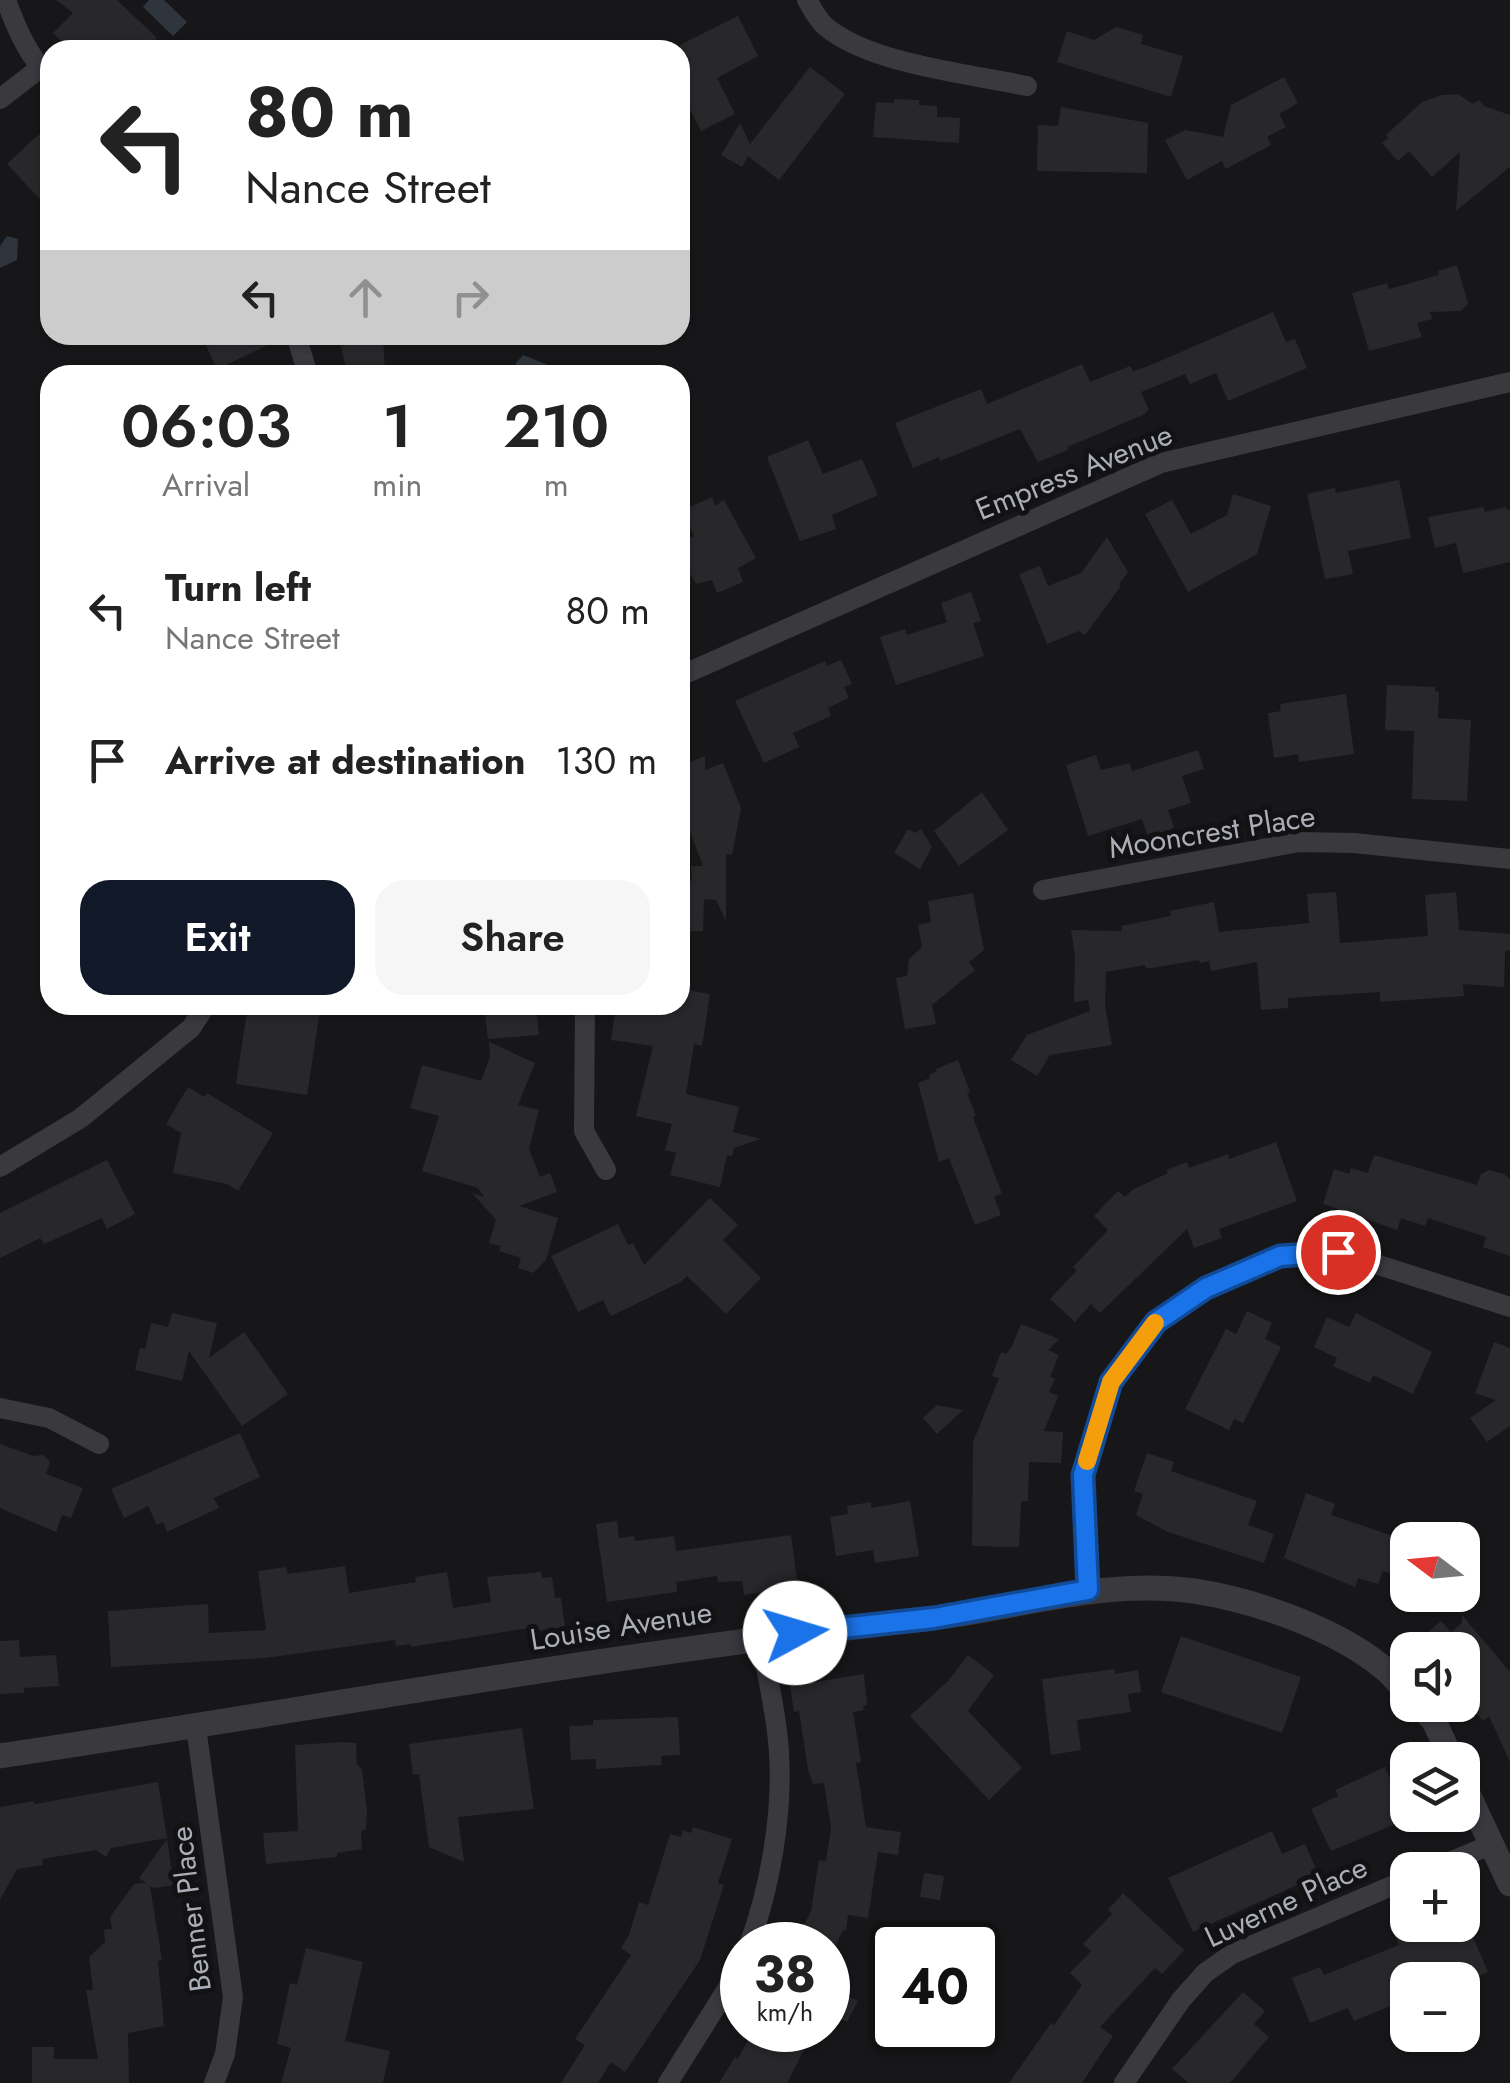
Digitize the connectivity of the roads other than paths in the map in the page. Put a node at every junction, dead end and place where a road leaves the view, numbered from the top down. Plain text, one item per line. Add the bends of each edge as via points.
1 (6, 0) edge
2 (806, 0) edge
3 (40, 64) edge
4 (40, 75) edge
5 (1027, 86) dead end
6 (0, 100) edge
7 (1510, 382) edge
8 (690, 672) edge
9 (1510, 860) edge
10 (1044, 890) dead end
11 (199, 1015) edge
12 (585, 1015) edge
13 (0, 1167) edge
14 (606, 1170) dead end
15 (1510, 1307) edge
16 (0, 1408) edge
17 (99, 1444) dead end
18 (1088, 1590) junction
19 (760, 1637) junction
20 (1390, 1674) edge
21 (196, 1727) junction
22 (0, 1756) edge
23 (1480, 1819) edge
24 (1492, 1844) junction
25 (1473, 1852) edge
26 (1510, 1884) edge
27 (1390, 1887) edge
28 (758, 1922) edge
29 (720, 2000) edge
30 (214, 2083) edge
31 (668, 2083) edge
32 (1124, 2083) edge

1 - 3 street
2 - 5 street via 822,24 876,54
4 - 6 street
7 - 8 street, Empress Avenue via 1162,463
9 - 10 street, Mooncrest Place via 1299,842
11 - 13 street via 80,1118
12 - 14 street via 584,1131
15 - 18 street via 1338,1252 1280,1256 1206,1288 1156,1322 1111,1382 1083,1475
16 - 17 street via 49,1418
18 - 19 street, Louise Avenue via 934,1618
18 - 20 street, Louise Avenue via 1195,1591 1244,1603 1328,1632
19 - 21 street, Louise Avenue
19 - 28 street via 779,1754 775,1830
21 - 22 street, Louise Avenue
21 - 30 street, Benner Place via 233,1997
23 - 24 street
24 - 25 street
24 - 26 street
27 - 32 street, Luverne Place via 1232,1954 1205,1972
29 - 31 street

